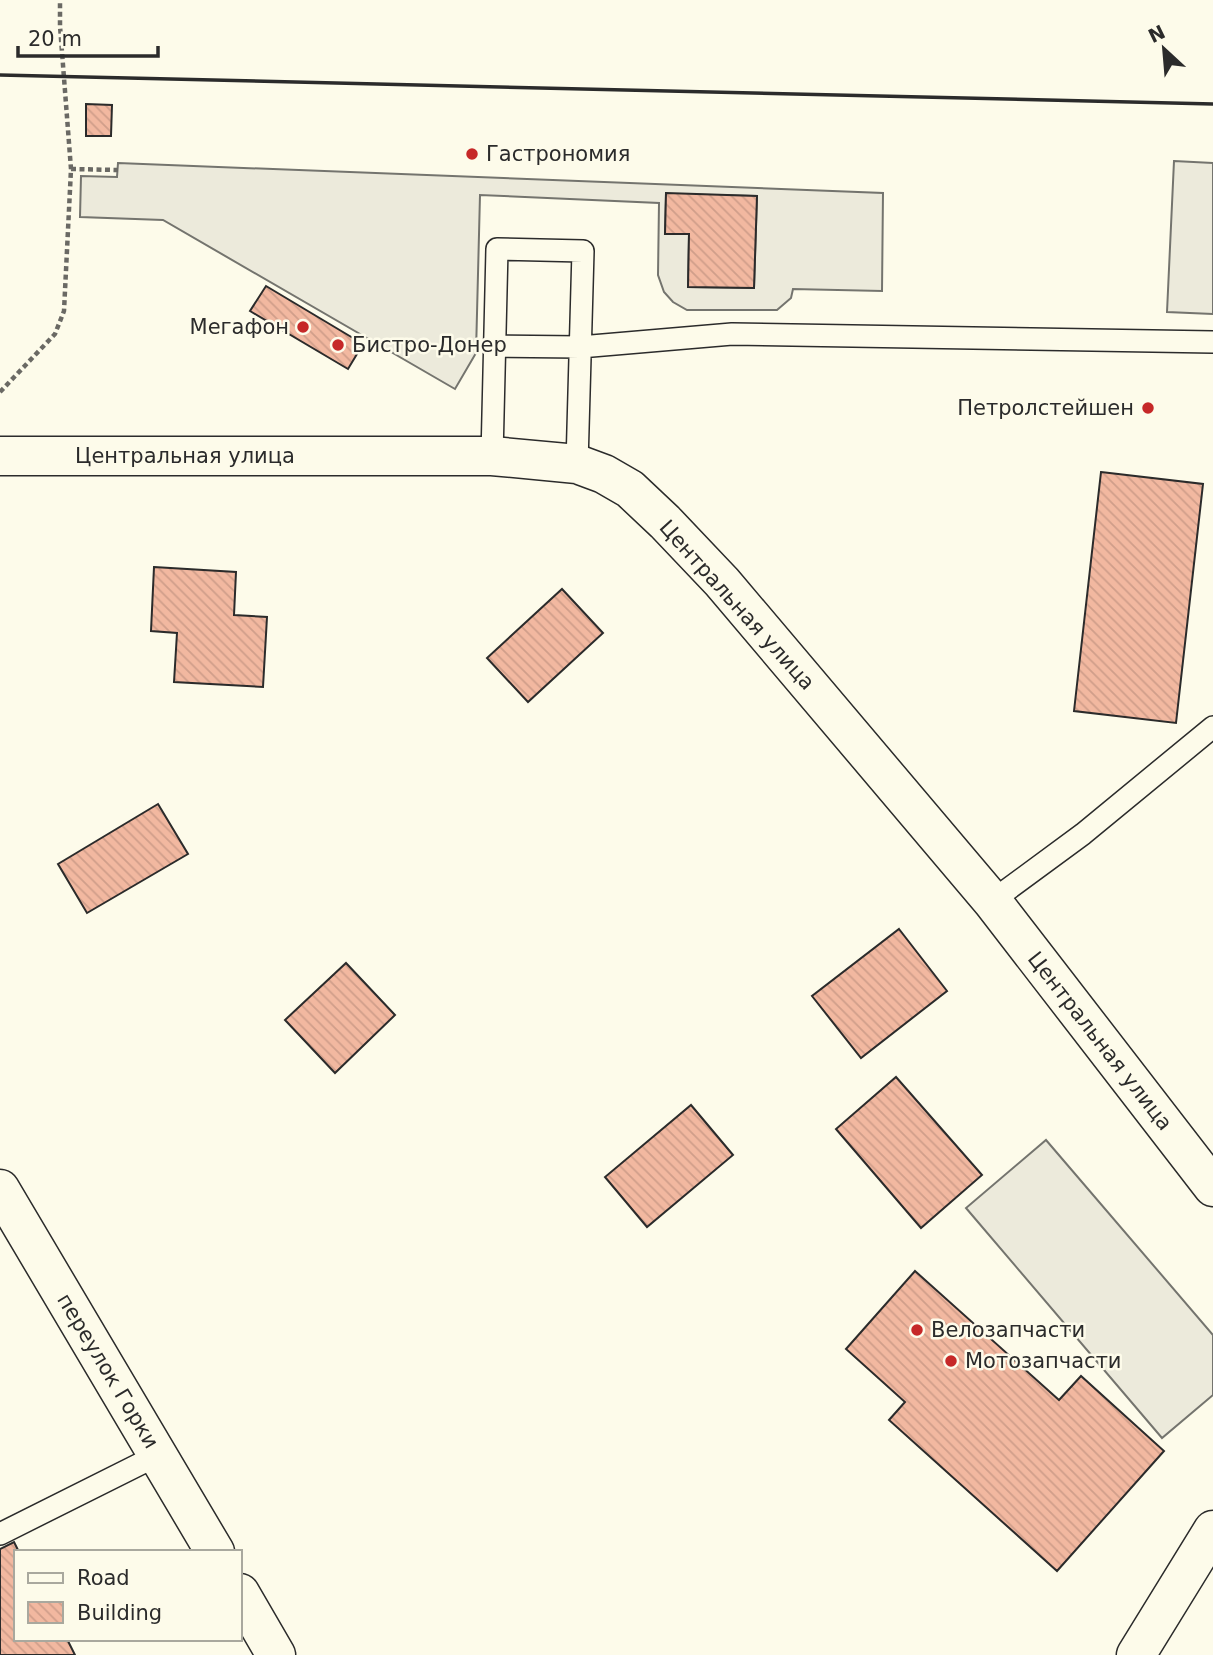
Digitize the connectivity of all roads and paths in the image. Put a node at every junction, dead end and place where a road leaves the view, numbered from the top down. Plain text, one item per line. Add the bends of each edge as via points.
1 (60, 0) edge
2 (71, 169) junction
3 (118, 170) dead end
4 (1213, 342) edge
5 (495, 346) junction
6 (580, 347) junction
7 (0, 392) edge
8 (0, 456) edge
9 (492, 456) junction
10 (577, 464) junction
11 (1213, 727) edge
12 (992, 901) junction
13 (1213, 1187) edge
14 (0, 1189) edge
15 (158, 1455) junction
16 (1213, 1530) edge
17 (0, 1534) edge
18 (214, 1550) edge
19 (242, 1596) edge
20 (276, 1655) edge
21 (1136, 1655) edge

1 - 2 path
2 - 3 path
2 - 7 path via 64,311 55,334
4 - 6 lane via 732,334
5 - 6 lane
5 - 6 lane via 497,249 583,251
5 - 9 lane
6 - 10 lane
8 - 9 main road, Центральная улица
9 - 10 main road, Центральная улица
10 - 12 main road, Центральная улица via 630,489 713,572
11 - 12 lane via 1083,834
12 - 13 main road, Центральная улица
14 - 15 main road, переулок Горки
15 - 17 lane
15 - 18 main road, переулок Горки
16 - 21 main road
19 - 20 main road

